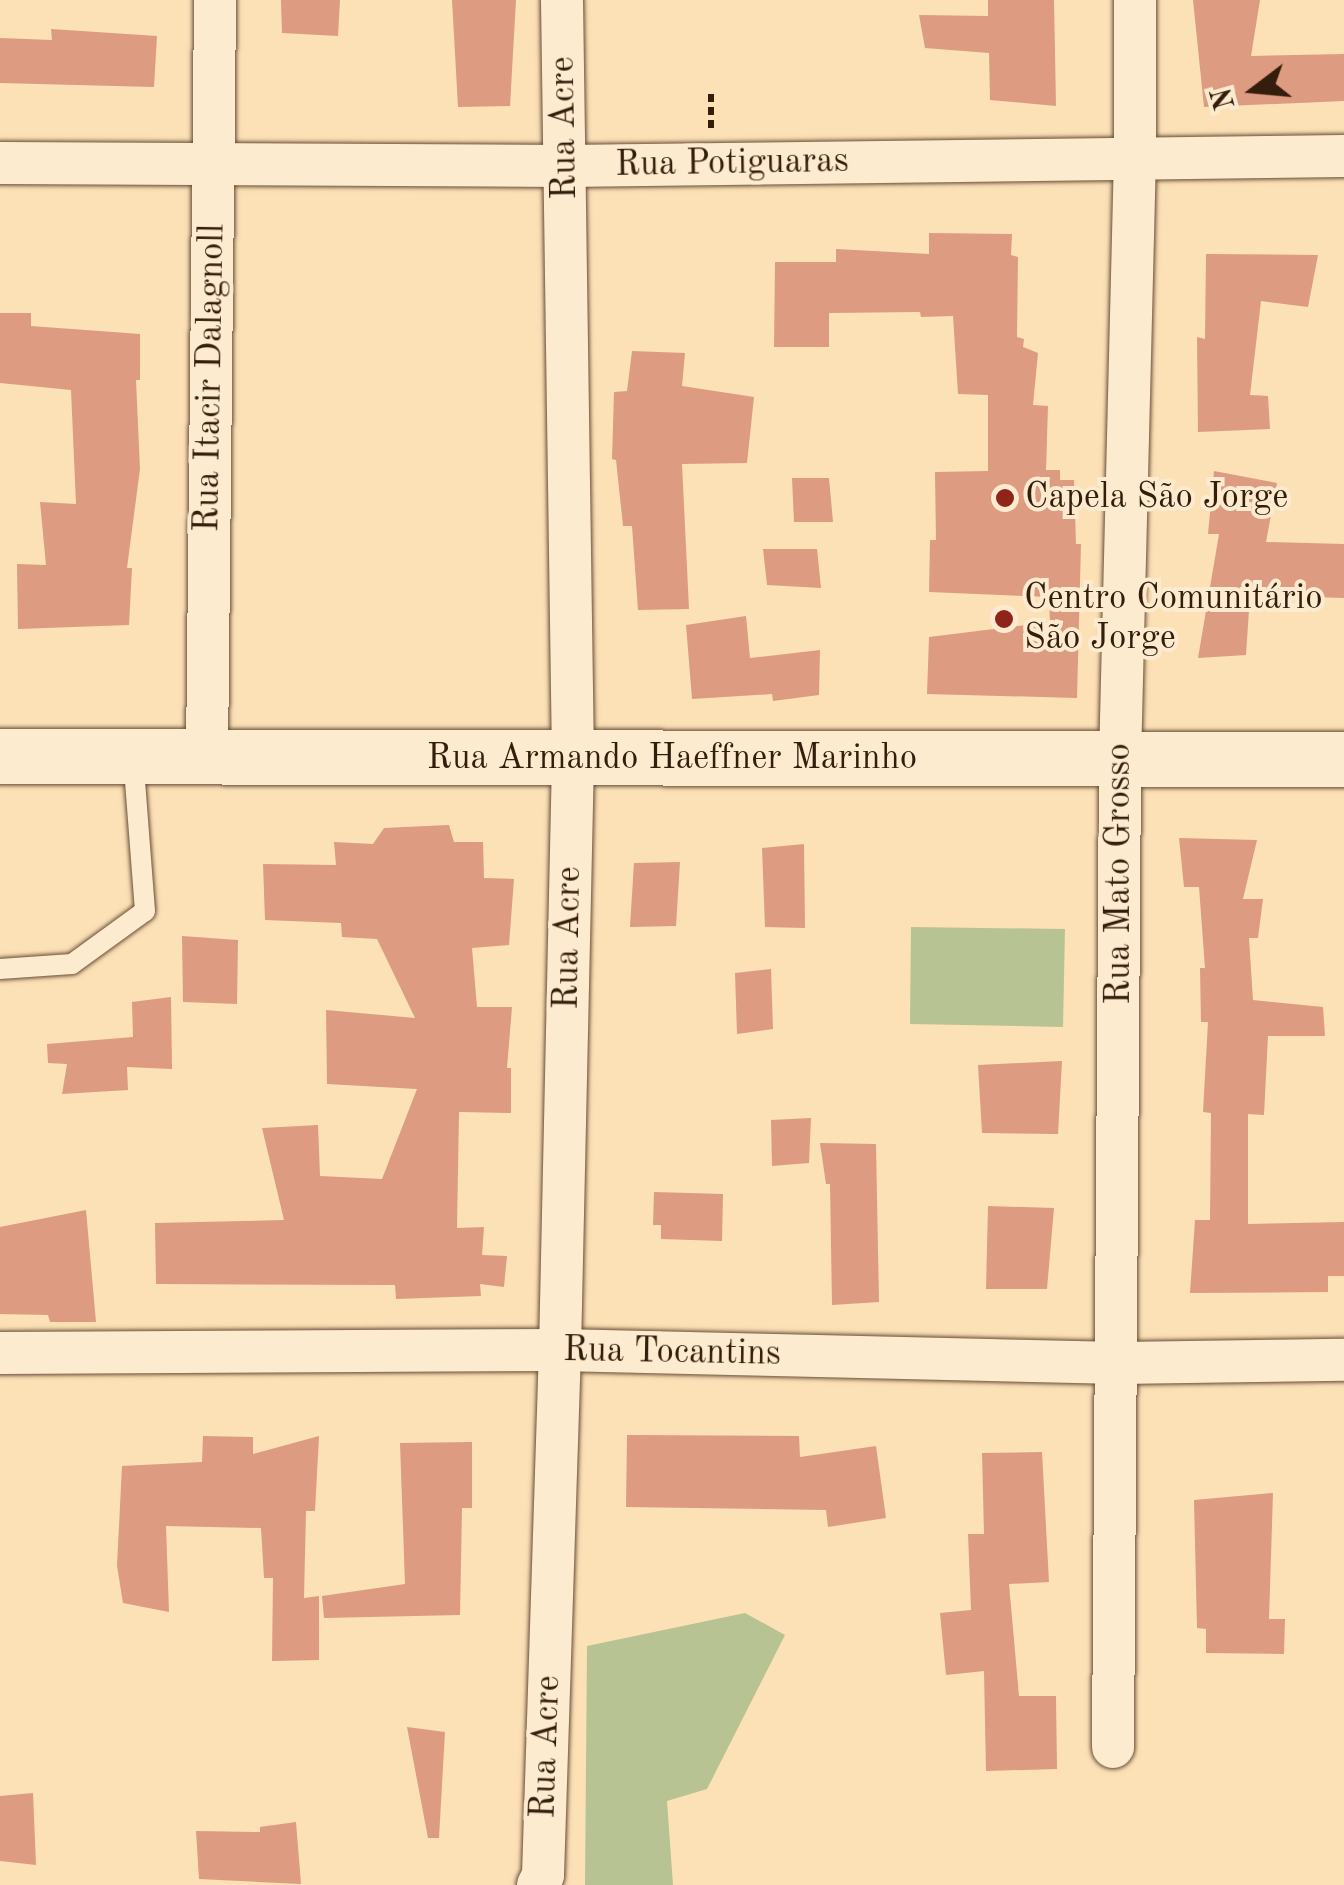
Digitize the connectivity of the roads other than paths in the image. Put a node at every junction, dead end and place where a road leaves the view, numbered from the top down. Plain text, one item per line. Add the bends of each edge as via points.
1 (215, 0) edge
2 (562, 0) edge
3 (1135, 0) edge
4 (1344, 156) edge
5 (1135, 157) junction
6 (0, 162) edge
7 (214, 166) junction
8 (566, 166) junction
9 (0, 756) edge
10 (133, 756) junction
11 (208, 756) junction
12 (573, 760) junction
13 (1120, 760) junction
14 (1344, 760) edge
15 (0, 969) edge
16 (560, 1350) junction
17 (0, 1353) edge
18 (1344, 1360) edge
19 (1119, 1363) junction
20 (1113, 1748) dead end
21 (540, 1880) edge

1 - 7 street, Rua Itacir Dalagnoll
2 - 8 street, Rua Acre
3 - 5 street, Rua Mato Grosso
4 - 5 street, Rua Potiguaras
5 - 8 street, Rua Potiguaras
5 - 13 street, Rua Mato Grosso
6 - 7 street, Rua Potiguaras
7 - 8 street, Rua Potiguaras
7 - 11 street, Rua Itacir Dalagnoll
8 - 12 street, Rua Acre
9 - 10 street, Rua Armando Haeffner Marinho
10 - 11 street, Rua Armando Haeffner Marinho
10 - 15 lane via 145,911 72,964
11 - 12 street, Rua Armando Haeffner Marinho
12 - 13 street, Rua Armando Haeffner Marinho
12 - 16 street, Rua Acre
13 - 14 street, Rua Armando Haeffner Marinho
13 - 19 street, Rua Mato Grosso
16 - 17 street, Rua Tocantins
16 - 19 street, Rua Tocantins
16 - 21 street, Rua Acre
18 - 19 street, Rua Tocantins
19 - 20 street, Rua Mato Grosso

